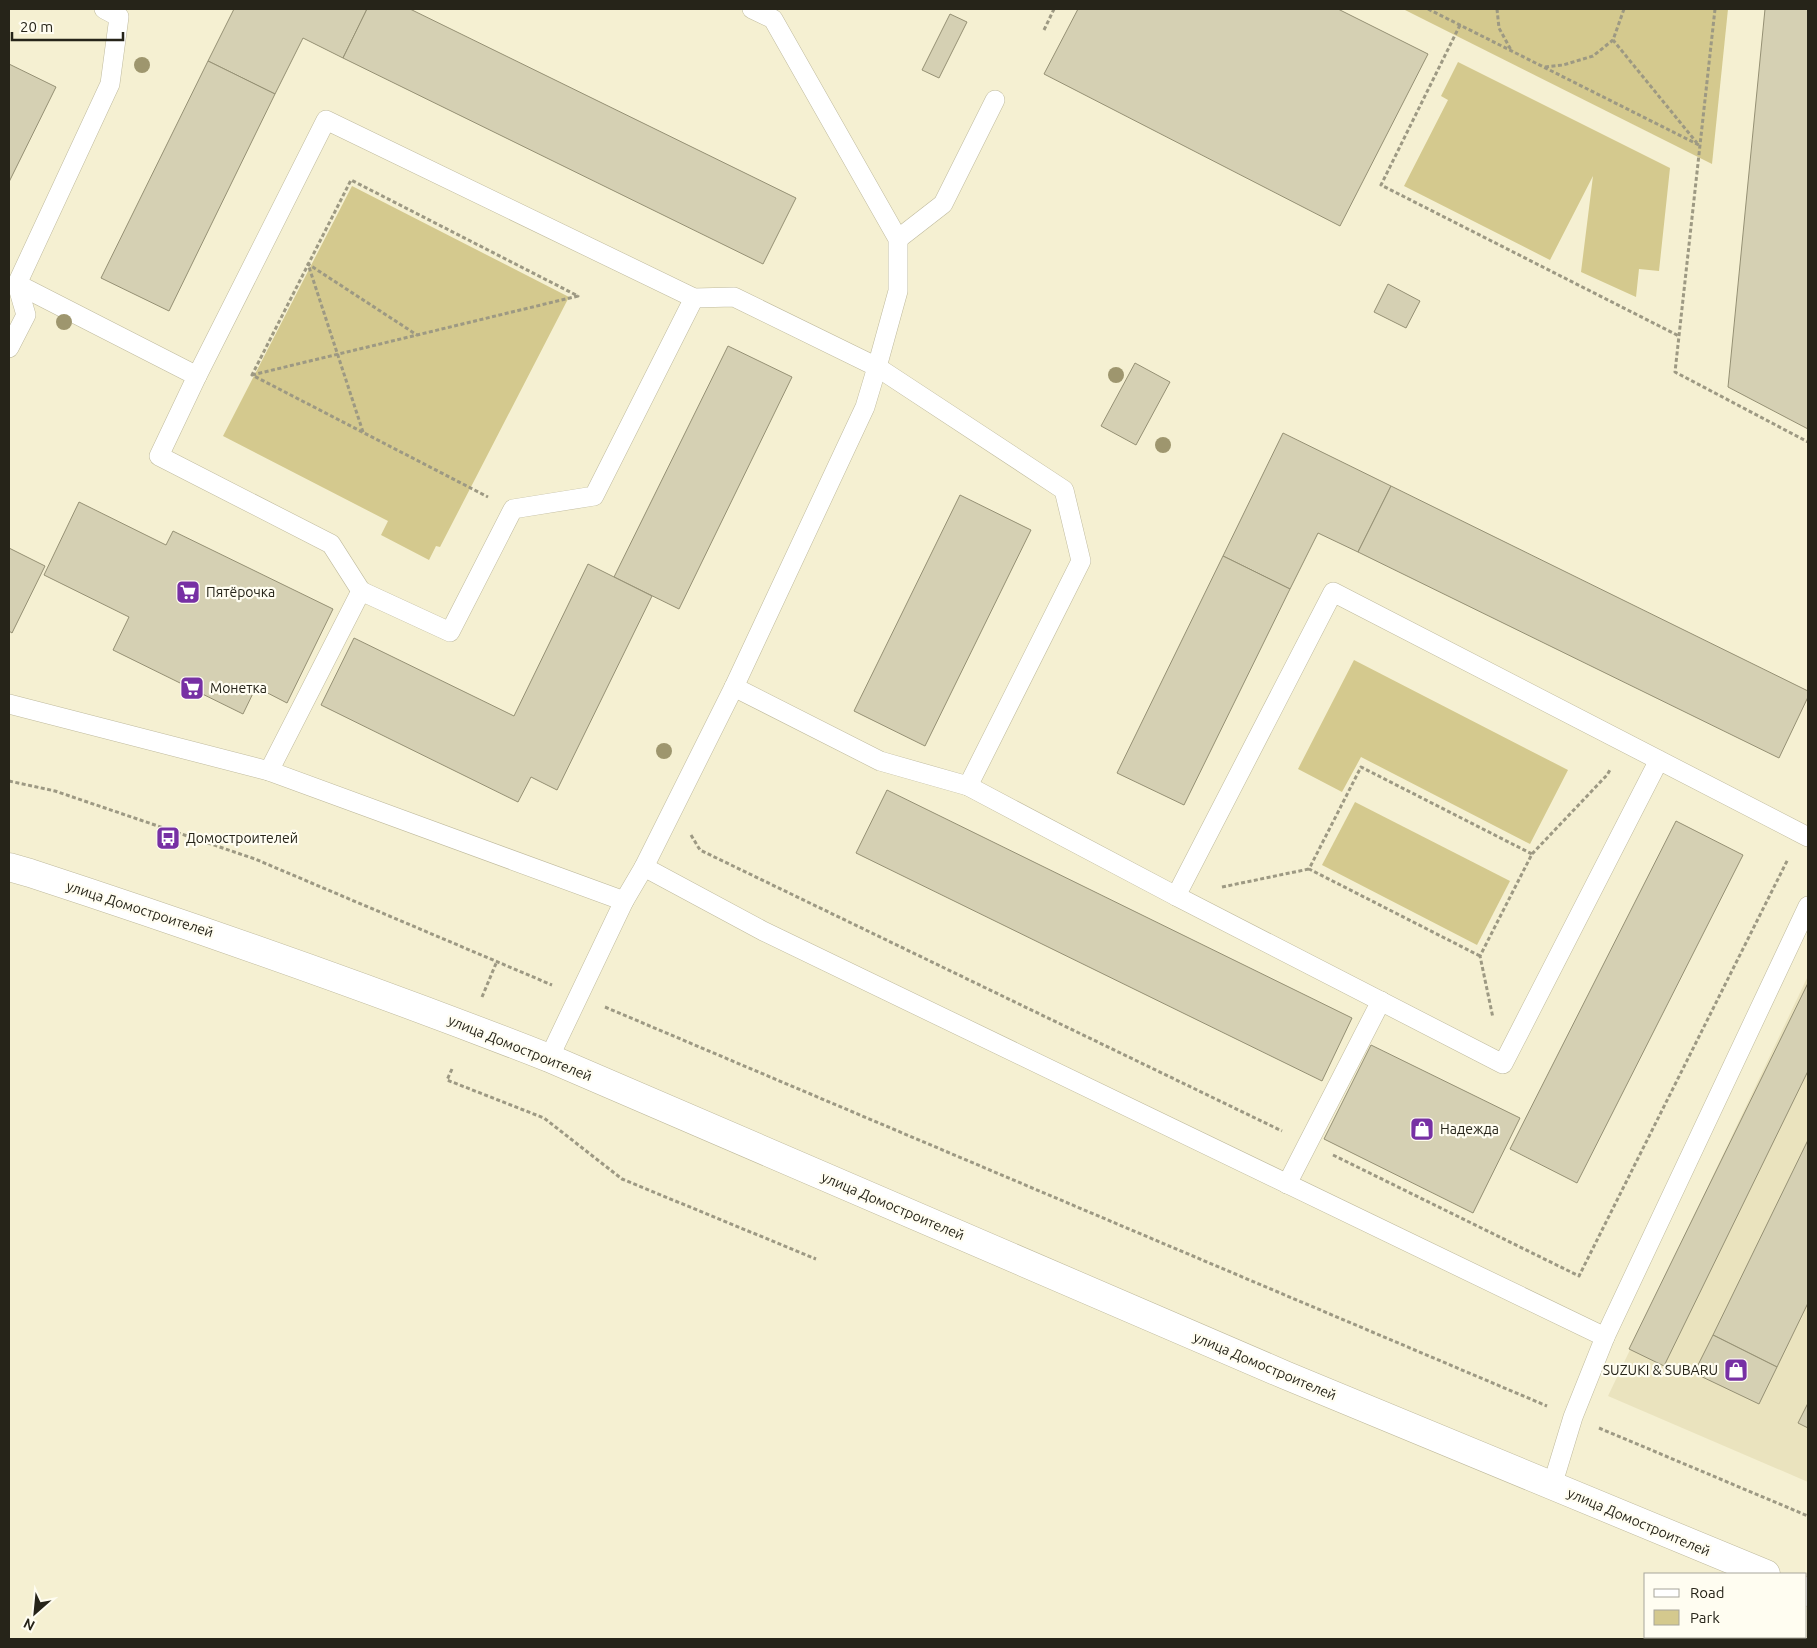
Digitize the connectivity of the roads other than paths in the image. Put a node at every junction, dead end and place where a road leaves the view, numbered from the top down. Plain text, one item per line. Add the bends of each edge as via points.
1 (104, 9) edge
2 (752, 9) edge
3 (773, 14) edge
4 (995, 100) dead end
5 (898, 239) junction
6 (17, 284) junction
7 (694, 298) junction
8 (9, 348) edge
9 (877, 367) junction
10 (197, 376) junction
11 (361, 590) junction
12 (734, 687) junction
13 (9, 704) edge
14 (1660, 760) junction
15 (269, 771) junction
16 (968, 786) junction
17 (1804, 835) edge
18 (9, 867) edge
19 (644, 867) junction
20 (1176, 896) junction
21 (624, 901) junction
22 (1808, 906) edge
23 (1380, 1002) junction
24 (548, 1058) junction
25 (1287, 1184) junction
26 (1605, 1337) junction
27 (1552, 1486) junction
28 (1764, 1573) edge

1 - 6 lane via 119,17 110,84
2 - 3 lane
3 - 5 lane
4 - 5 lane via 943,204
5 - 9 lane via 898,291
6 - 8 lane via 26,315
6 - 10 lane
7 - 9 lane via 734,298
7 - 10 lane via 326,120
7 - 11 lane via 594,496 513,509 450,632
9 - 12 lane via 865,407
9 - 16 lane via 1064,490 1081,561
10 - 11 lane via 159,456 330,544
11 - 15 lane
12 - 16 lane via 880,761
12 - 19 lane
13 - 15 lane
14 - 17 lane
14 - 20 lane via 1333,592
14 - 23 lane via 1503,1064
15 - 21 lane
16 - 20 lane
18 - 24 main road, улица Домостроителей via 204,930
19 - 21 lane
19 - 25 lane via 772,935
20 - 23 lane
21 - 24 lane
22 - 26 lane
23 - 25 lane
24 - 27 main road, улица Домостроителей via 1285,1375
25 - 26 lane
26 - 27 lane via 1572,1417
27 - 28 main road, улица Домостроителей

